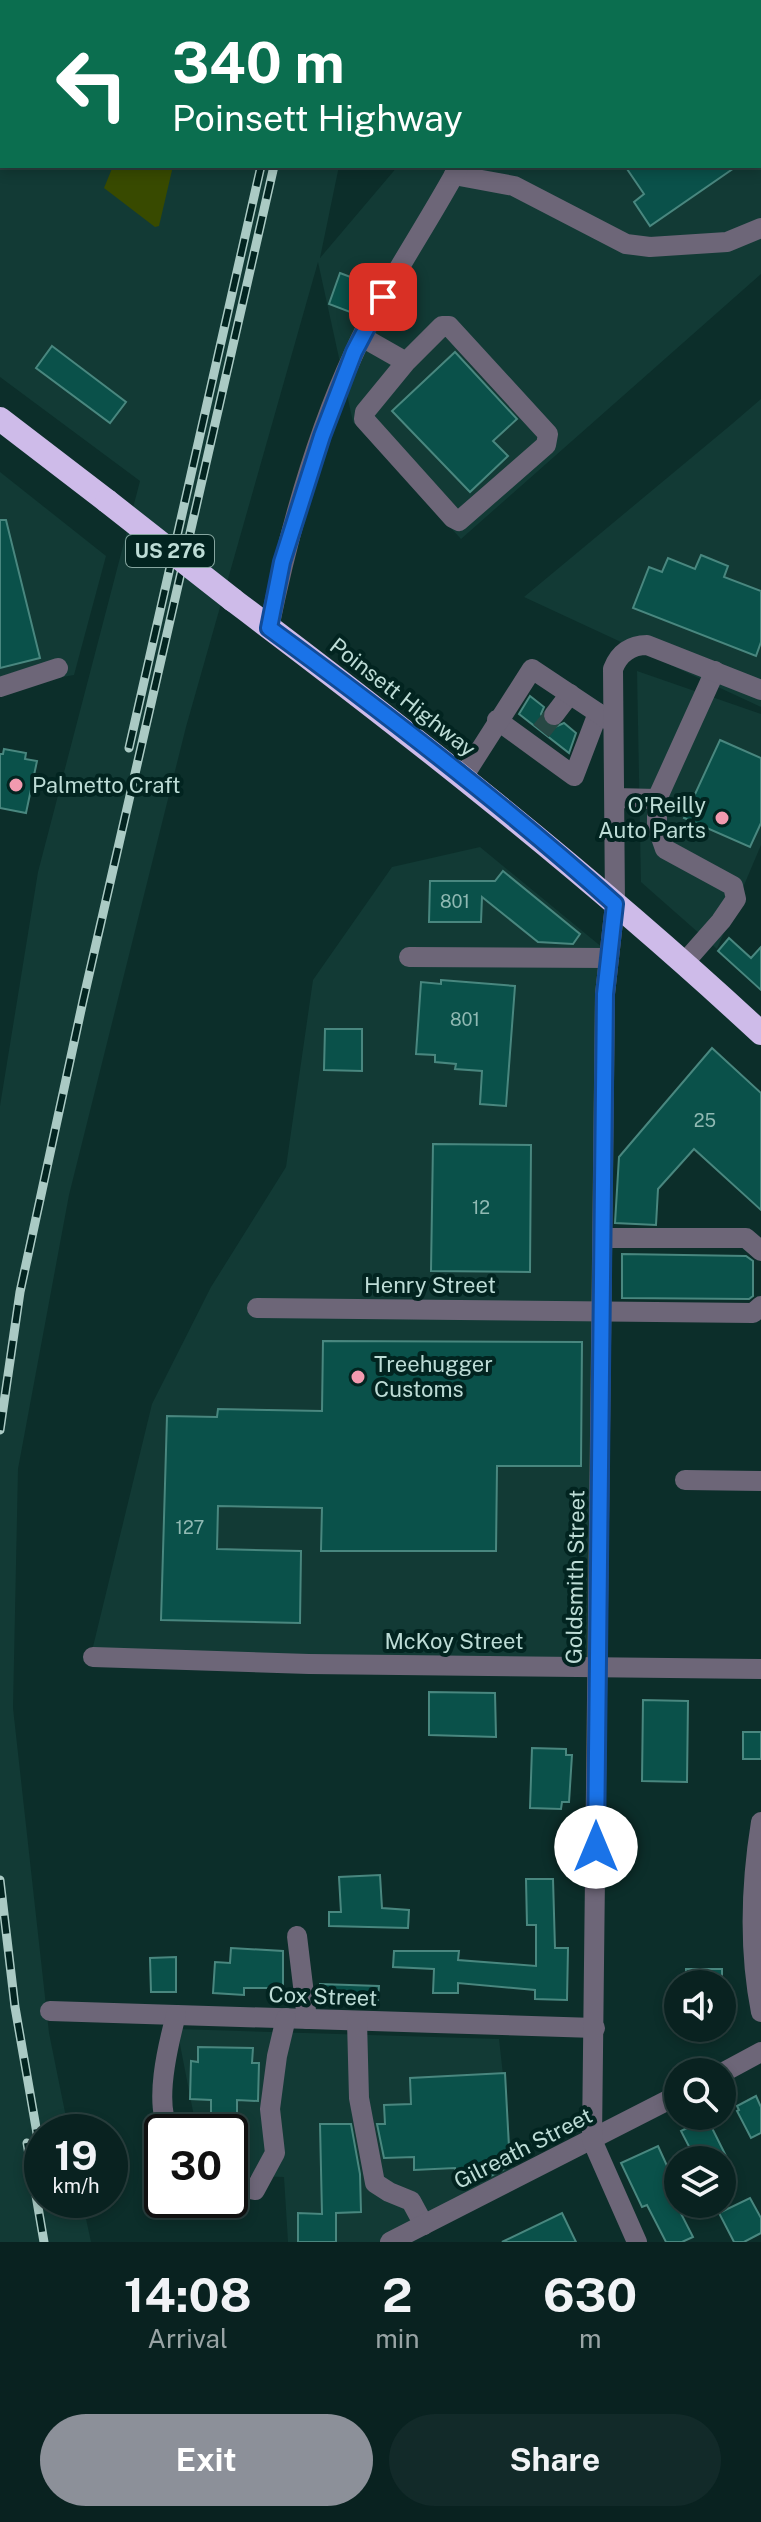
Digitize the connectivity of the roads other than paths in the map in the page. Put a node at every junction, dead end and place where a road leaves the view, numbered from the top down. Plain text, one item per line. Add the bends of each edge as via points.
1 (456, 171) edge
2 (761, 228) edge
3 (362, 337) junction
4 (406, 362) junction
5 (0, 419) edge
6 (269, 628) junction
7 (58, 668) dead end
8 (715, 671) junction
9 (0, 687) edge
10 (761, 690) edge
11 (570, 694) junction
12 (605, 718) junction
13 (497, 720) junction
14 (542, 730) junction
15 (463, 777) junction
16 (615, 798) junction
17 (657, 799) junction
18 (615, 904) junction
19 (409, 957) dead end
20 (609, 958) junction
21 (684, 963) junction
22 (761, 1033) edge
23 (603, 1238) junction
24 (761, 1251) edge
25 (761, 1306) edge
26 (257, 1308) dead end
27 (603, 1310) junction
28 (685, 1480) dead end
29 (761, 1481) edge
30 (93, 1657) dead end
31 (597, 1666) junction
32 (761, 1669) edge
33 (761, 1822) edge
34 (297, 1936) dead end
35 (50, 2011) dead end
36 (761, 2012) edge
37 (176, 2015) junction
38 (296, 2019) junction
39 (357, 2021) junction
40 (595, 2028) junction
41 (761, 2052) edge
42 (736, 2065) edge
43 (664, 2102) edge
44 (164, 2114) edge
45 (592, 2140) junction
46 (248, 2189) edge
47 (424, 2225) junction
48 (390, 2242) edge
49 (637, 2242) edge

1 - 2 street via 514,186 626,244 727,242
1 - 3 street
3 - 4 street
3 - 6 street via 322,436 282,562
4 - 4 street via 442,326 449,326 548,434 546,445 459,521 364,419
5 - 6 highway, Poinsett Highway / US 276, bridge
6 - 15 highway, Poinsett Highway / US 276
7 - 9 street
8 - 10 street, Goldsmith Street
8 - 12 street, Goldsmith Street via 647,645 629,649 613,669
8 - 17 street
11 - 12 street
11 - 13 street via 532,669
11 - 14 street
12 - 14 street via 574,776
12 - 16 street, Goldsmith Street
13 - 14 street
13 - 15 street
15 - 18 highway, Poinsett Highway / US 276
16 - 17 street
16 - 18 street, Goldsmith Street
17 - 21 street via 657,826 665,849 733,886 736,899
18 - 20 street, Goldsmith Street
18 - 21 highway, Poinsett Highway / US 276
19 - 20 street
20 - 23 street, Goldsmith Street
21 - 22 highway, Poinsett Highway / US 276
23 - 24 street via 746,1238
23 - 27 street, Goldsmith Street
25 - 27 street, Henry Street via 753,1313
26 - 27 street, Henry Street
27 - 31 street, Goldsmith Street
28 - 29 street
30 - 31 street, McKoy Street
31 - 32 street, McKoy Street
31 - 40 street, Goldsmith Street
33 - 36 street via 753,1926
34 - 38 street
35 - 37 street, Cox Street
37 - 38 street, Cox Street
37 - 44 street via 164,2061
38 - 39 street, Cox Street
38 - 46 street via 277,2056 270,2109 275,2153 255,2190
39 - 40 street, Cox Street
39 - 47 street via 359,2098 375,2183 411,2201
40 - 45 street, Goldsmith Street
41 - 42 street
43 - 45 street, Gilreath Street
45 - 47 street, Gilreath Street
45 - 49 street, Goldsmith Street
47 - 48 street, Gilreath Street

